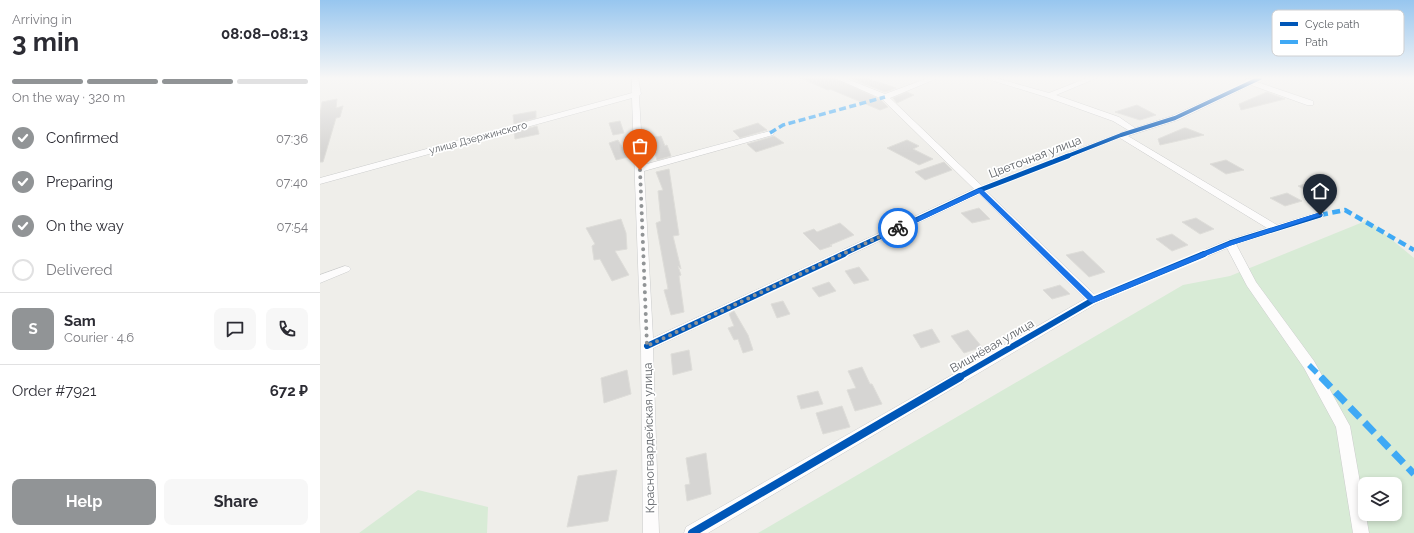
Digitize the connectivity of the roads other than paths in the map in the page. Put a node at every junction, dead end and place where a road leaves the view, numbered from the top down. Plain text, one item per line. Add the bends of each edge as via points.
1 (605, 103) edge
2 (637, 103) edge
3 (891, 103) edge
4 (1071, 103) edge
5 (1207, 103) edge
6 (1134, 131) junction
7 (770, 133) dead end
8 (1121, 135) junction
9 (640, 170) junction
10 (320, 181) edge
11 (980, 190) junction
12 (1320, 215) dead end
13 (1276, 229) junction
14 (1230, 243) junction
15 (345, 269) dead end
16 (320, 279) edge
17 (1093, 300) junction
18 (647, 346) junction
19 (651, 533) edge
20 (692, 533) edge
21 (1361, 533) edge

1 - 10 street, улица Дзержинского
2 - 9 street, Красногвардейская улица
3 - 11 street
4 - 6 street via 1116,119
5 - 6 street, Цветочная улица via 1175,118
6 - 8 street, Цветочная улица
7 - 9 street
8 - 11 street, Цветочная улица
8 - 13 street
9 - 18 street, Красногвардейская улица
11 - 17 street
11 - 18 street, Цветочная улица
12 - 13 street, Вишнёвая улица
13 - 14 street, Вишнёвая улица
14 - 17 street, Вишнёвая улица
14 - 21 street via 1251,283 1309,365 1343,426
15 - 16 street
17 - 20 street, Вишнёвая улица
18 - 19 street, Красногвардейская улица

